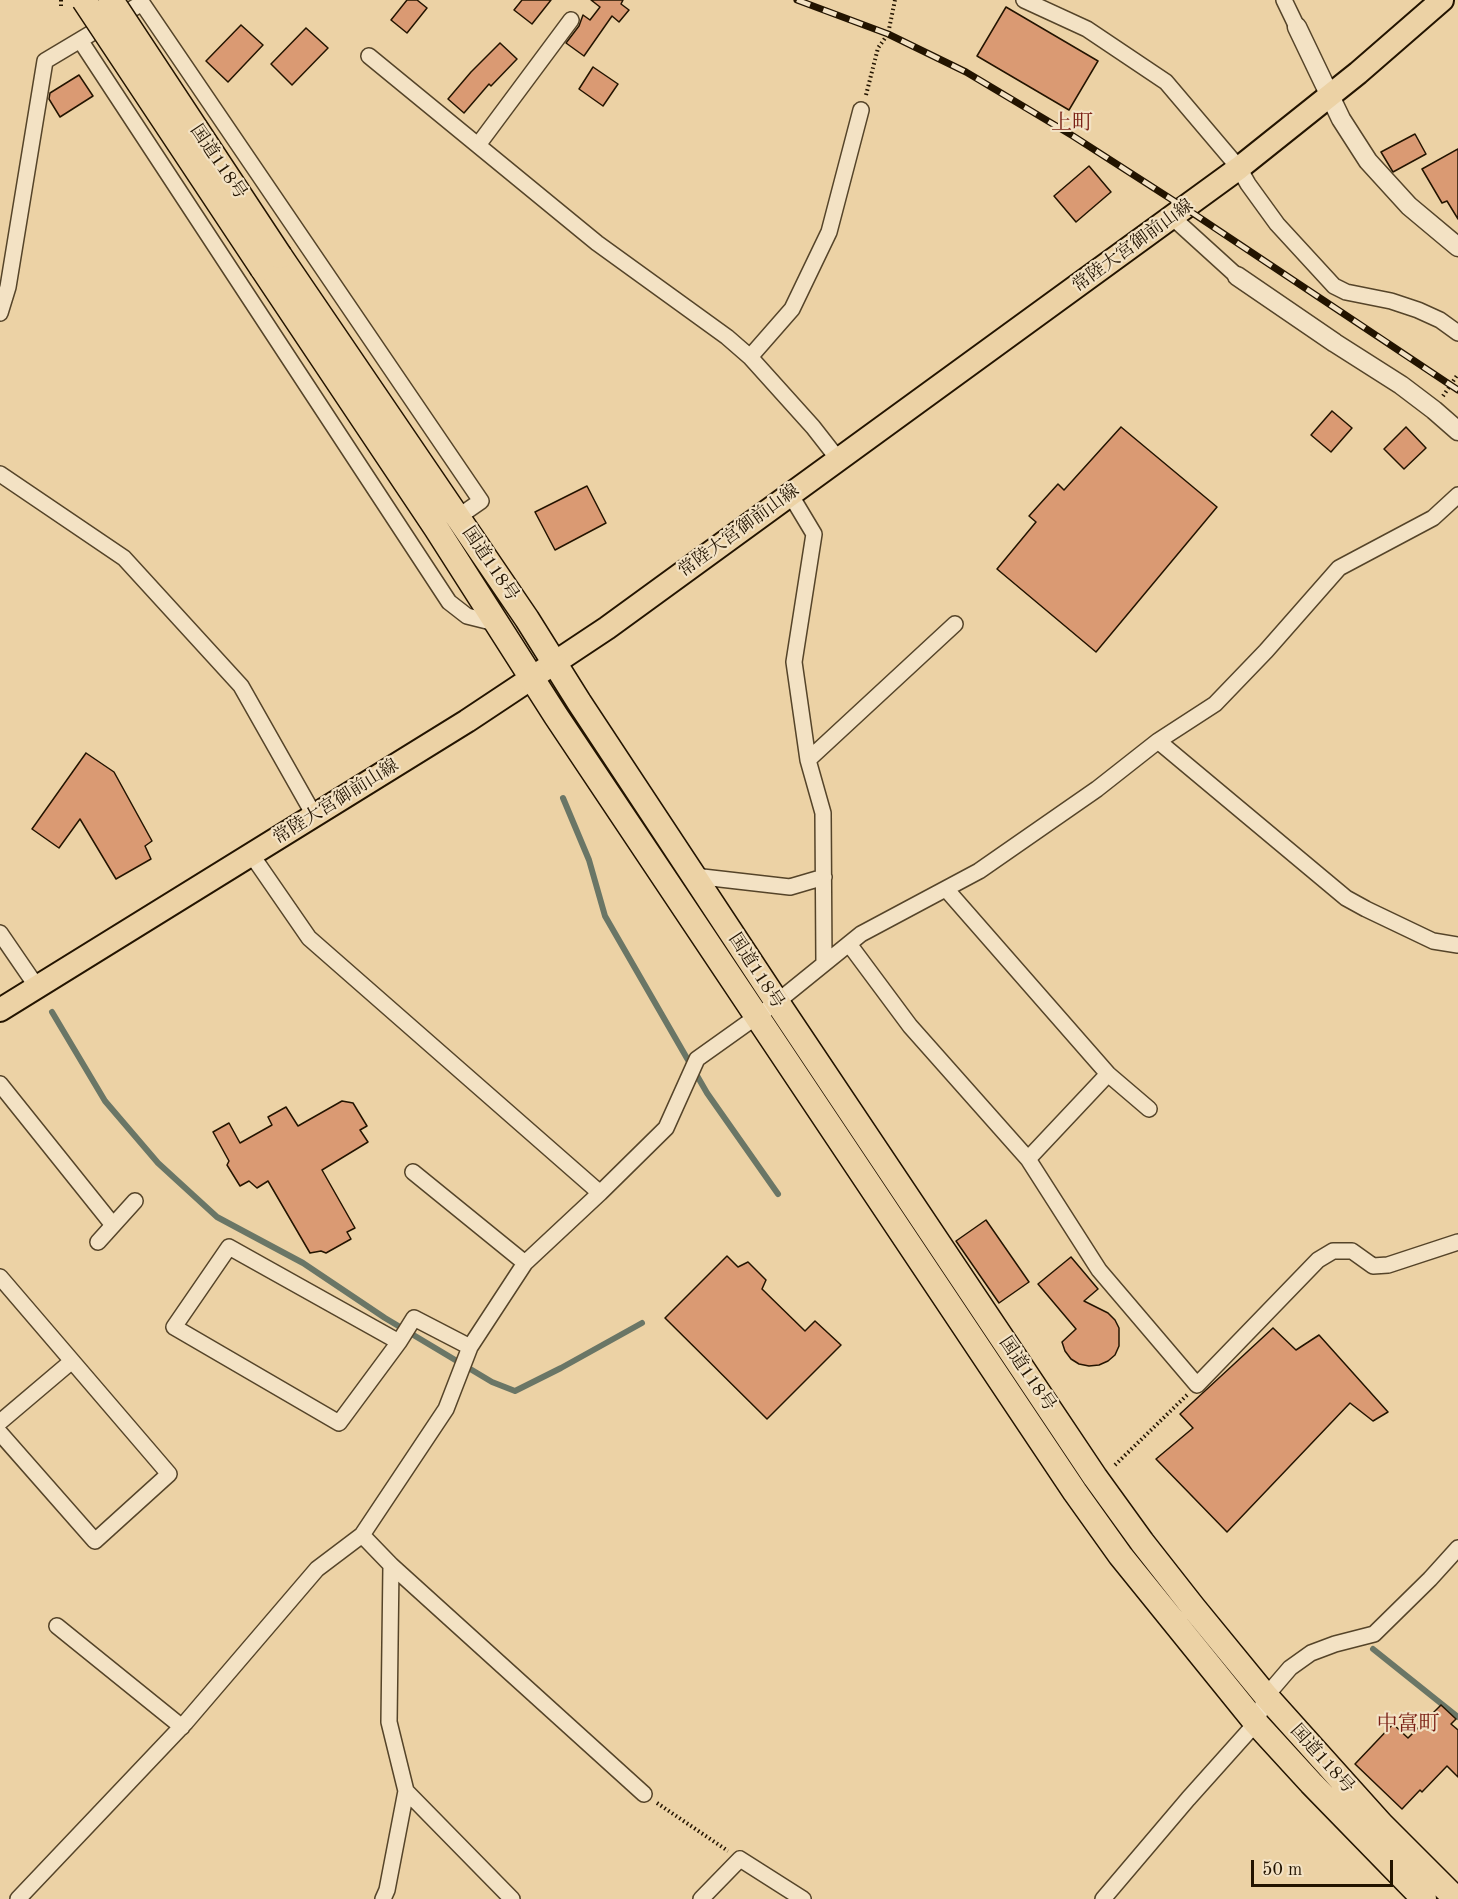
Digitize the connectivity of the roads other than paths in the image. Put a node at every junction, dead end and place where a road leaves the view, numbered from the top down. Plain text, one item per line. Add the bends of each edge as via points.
1 (84, 0) edge
2 (111, 0) edge
3 (1024, 0) edge
4 (1284, 0) edge
5 (1442, 0) edge
6 (571, 20) dead end
7 (1297, 27) joint
8 (80, 40) junction
9 (369, 56) dead end
10 (1330, 95) junction
11 (861, 110) road end
12 (478, 145) junction
13 (1239, 168) junction
14 (1172, 217) junction
15 (1458, 247) edge
16 (271, 262) junction
17 (1236, 276) joint
18 (4, 284) edge
19 (0, 313) edge
20 (1458, 333) edge
21 (750, 357) junction
22 (1458, 430) edge
23 (838, 459) junction
24 (0, 474) edge
25 (790, 494) junction
26 (1458, 495) edge
27 (458, 517) junction
28 (495, 623) junction
29 (955, 624) dead end
30 (555, 663) junction
31 (531, 679) junction
32 (1158, 741) junction
33 (808, 760) junction
34 (314, 815) junction
35 (251, 854) junction
36 (694, 876) junction
37 (824, 877) junction
38 (946, 889) junction
39 (0, 933) edge
40 (849, 944) junction
41 (1458, 945) edge
42 (824, 964) junction
43 (37, 987) junction
44 (777, 1002) junction
45 (0, 1010) edge
46 (757, 1016) junction
47 (1108, 1074) junction
48 (0, 1084) edge
49 (1149, 1109) dead end
50 (1028, 1159) junction
51 (413, 1172) dead end
52 (600, 1193) junction
53 (135, 1201) dead end
54 (113, 1225) junction
55 (98, 1242) dead end
56 (1458, 1242) edge
57 (525, 1263) junction
58 (0, 1277) edge
59 (399, 1342) junction
60 (470, 1347) junction
61 (72, 1361) junction
62 (0, 1422) edge
63 (0, 1433) edge
64 (362, 1535) junction
65 (1458, 1548) edge
66 (391, 1565) junction
67 (57, 1626) dead end
68 (1266, 1696) junction
69 (1256, 1723) junction
70 (182, 1727) junction
71 (406, 1791) junction
72 (644, 1794) road end
73 (18, 1899) edge
74 (383, 1899) edge
75 (512, 1899) edge
76 (701, 1899) edge
77 (803, 1899) edge
78 (1103, 1899) edge
79 (1424, 1899) edge
80 (1456, 1899) edge

1 - 16 highway, 国道118号, bridge
2 - 16 highway, 国道118号, bridge
3 - 13 street via 1087,29 1166,82
4 - 7 street
5 - 10 main road, 常陸大宮御前山線
6 - 12 street
7 - 10 street
8 - 18 street via 45,61
8 - 27 street via 142,3 481,501
8 - 28 street via 449,603 467,616
9 - 12 street
10 - 13 main road, 常陸大宮御前山線
10 - 15 street via 1368,161 1409,206
11 - 21 street via 829,232 792,309
12 - 21 street via 597,243
13 - 14 main road, 常陸大宮御前山線
13 - 20 street via 1277,224 1334,286 1418,310
14 - 17 street
14 - 23 main road, 常陸大宮御前山線
16 - 27 highway, 国道118号
16 - 28 highway, 国道118号
17 - 22 street via 1401,385
18 - 19 street
21 - 23 street
23 - 25 main road, 常陸大宮御前山線
24 - 34 street via 124,558 242,686
25 - 30 main road, 常陸大宮御前山線
25 - 33 street via 814,534 794,662
26 - 32 street via 1433,518 1339,568 1215,704
27 - 30 highway, 国道118号
28 - 31 highway, 国道118号
29 - 33 street
30 - 31 main road, 常陸大宮御前山線
30 - 36 highway, 国道118号
31 - 34 main road, 常陸大宮御前山線
31 - 46 highway, 国道118号
32 - 38 street via 980,871
32 - 41 street via 1346,898 1433,941
33 - 37 street via 823,813
34 - 35 main road, 常陸大宮御前山線
35 - 43 main road, 常陸大宮御前山線
35 - 52 street via 309,938
36 - 37 street via 790,887
36 - 44 highway, 国道118号
37 - 42 street
38 - 40 street
38 - 47 street
39 - 43 street
40 - 42 street
40 - 50 street via 910,1026
42 - 44 street
43 - 45 main road, 常陸大宮御前山線
44 - 46 street
44 - 68 highway, 国道118号 via 1095,1477
46 - 52 street via 697,1059 666,1128
46 - 69 highway, 国道118号 via 1075,1492 1120,1555
47 - 49 street
47 - 50 street
48 - 54 street
50 - 56 street via 1099,1270 1197,1385 1318,1260 1333,1251 1352,1251 1373,1266 1388,1265
51 - 57 street
52 - 57 street
53 - 54 street
54 - 55 street
57 - 60 street
58 - 61 street
59 - 59 street via 339,1423 174,1327 229,1247
59 - 60 street via 414,1318
60 - 64 street via 446,1409
61 - 62 street
61 - 63 street via 169,1474 96,1541
64 - 66 street
64 - 70 street via 317,1569
65 - 68 street via 1374,1634 1311,1653 1290,1668
66 - 71 street via 389,1722
66 - 72 street
67 - 70 street
68 - 69 street
68 - 80 highway, 国道118号 via 1381,1824
69 - 78 street
69 - 79 highway, 国道118号
70 - 73 street
71 - 74 street
71 - 75 street
76 - 77 street via 740,1859

